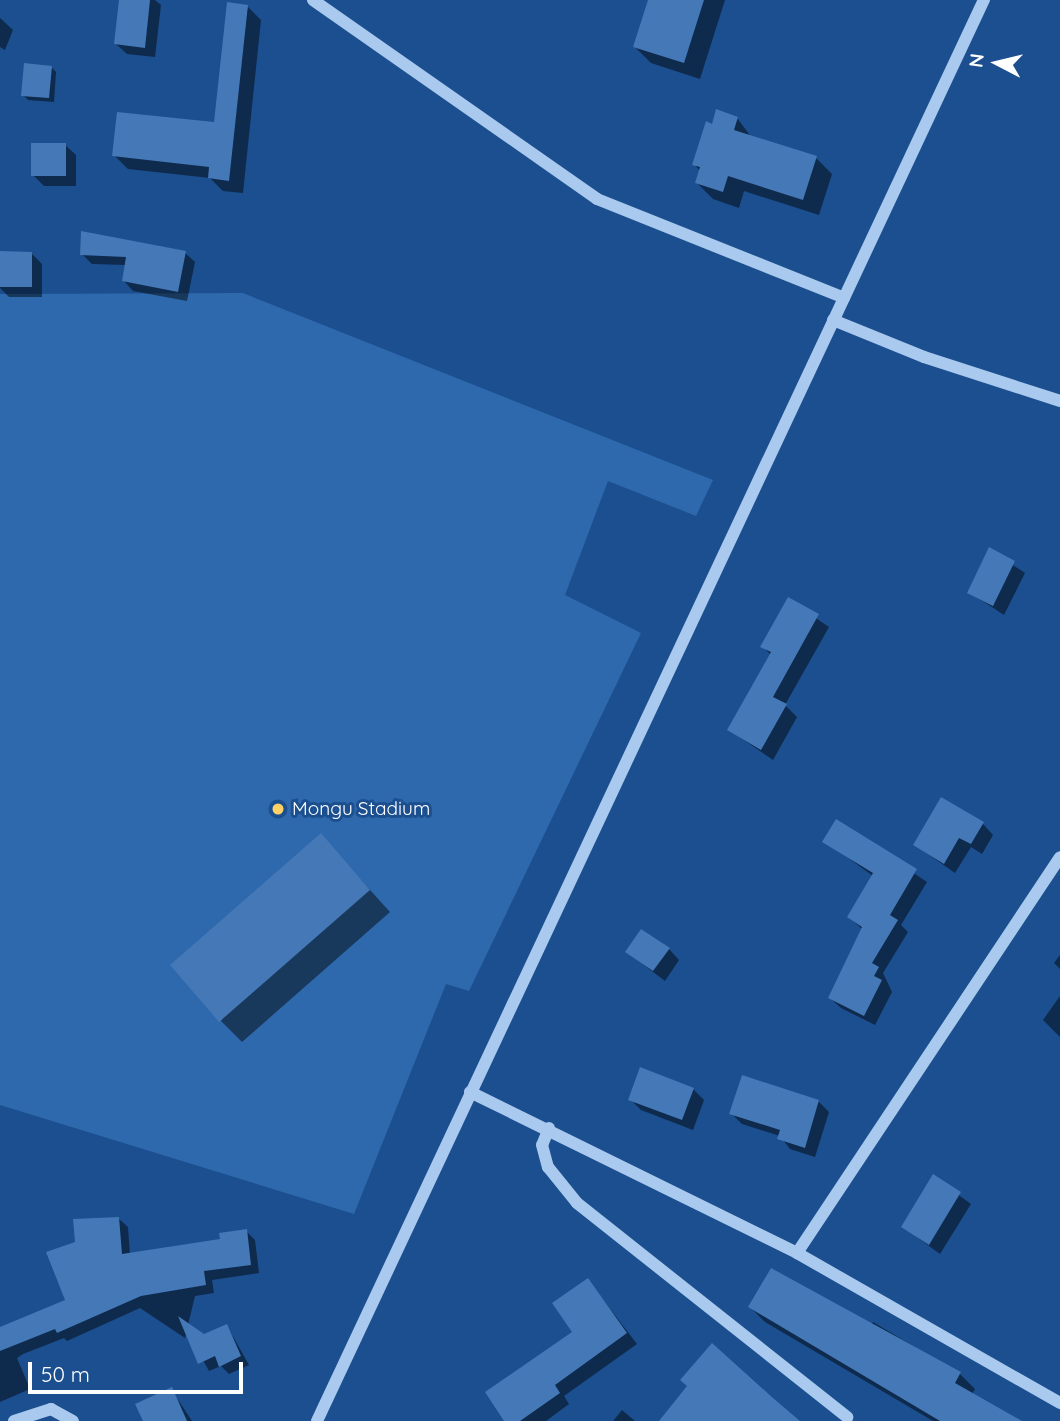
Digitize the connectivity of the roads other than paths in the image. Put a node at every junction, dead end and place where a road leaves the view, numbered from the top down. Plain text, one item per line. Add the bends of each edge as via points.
1 (313, 0) edge
2 (984, 0) edge
3 (844, 298) junction
4 (833, 320) junction
5 (1060, 401) edge
6 (1060, 857) edge
7 (470, 1092) junction
8 (549, 1128) junction
9 (797, 1253) junction
10 (1060, 1403) edge
11 (847, 1417) dead end
12 (15, 1421) edge
13 (73, 1421) edge
14 (317, 1421) edge

1 - 3 street via 597,199
2 - 3 street
3 - 4 street
4 - 5 street via 924,357
4 - 7 street
6 - 9 street
7 - 8 street
7 - 14 street
8 - 9 street
8 - 11 street via 542,1145 548,1167 577,1203
9 - 10 street
12 - 13 street via 51,1409

